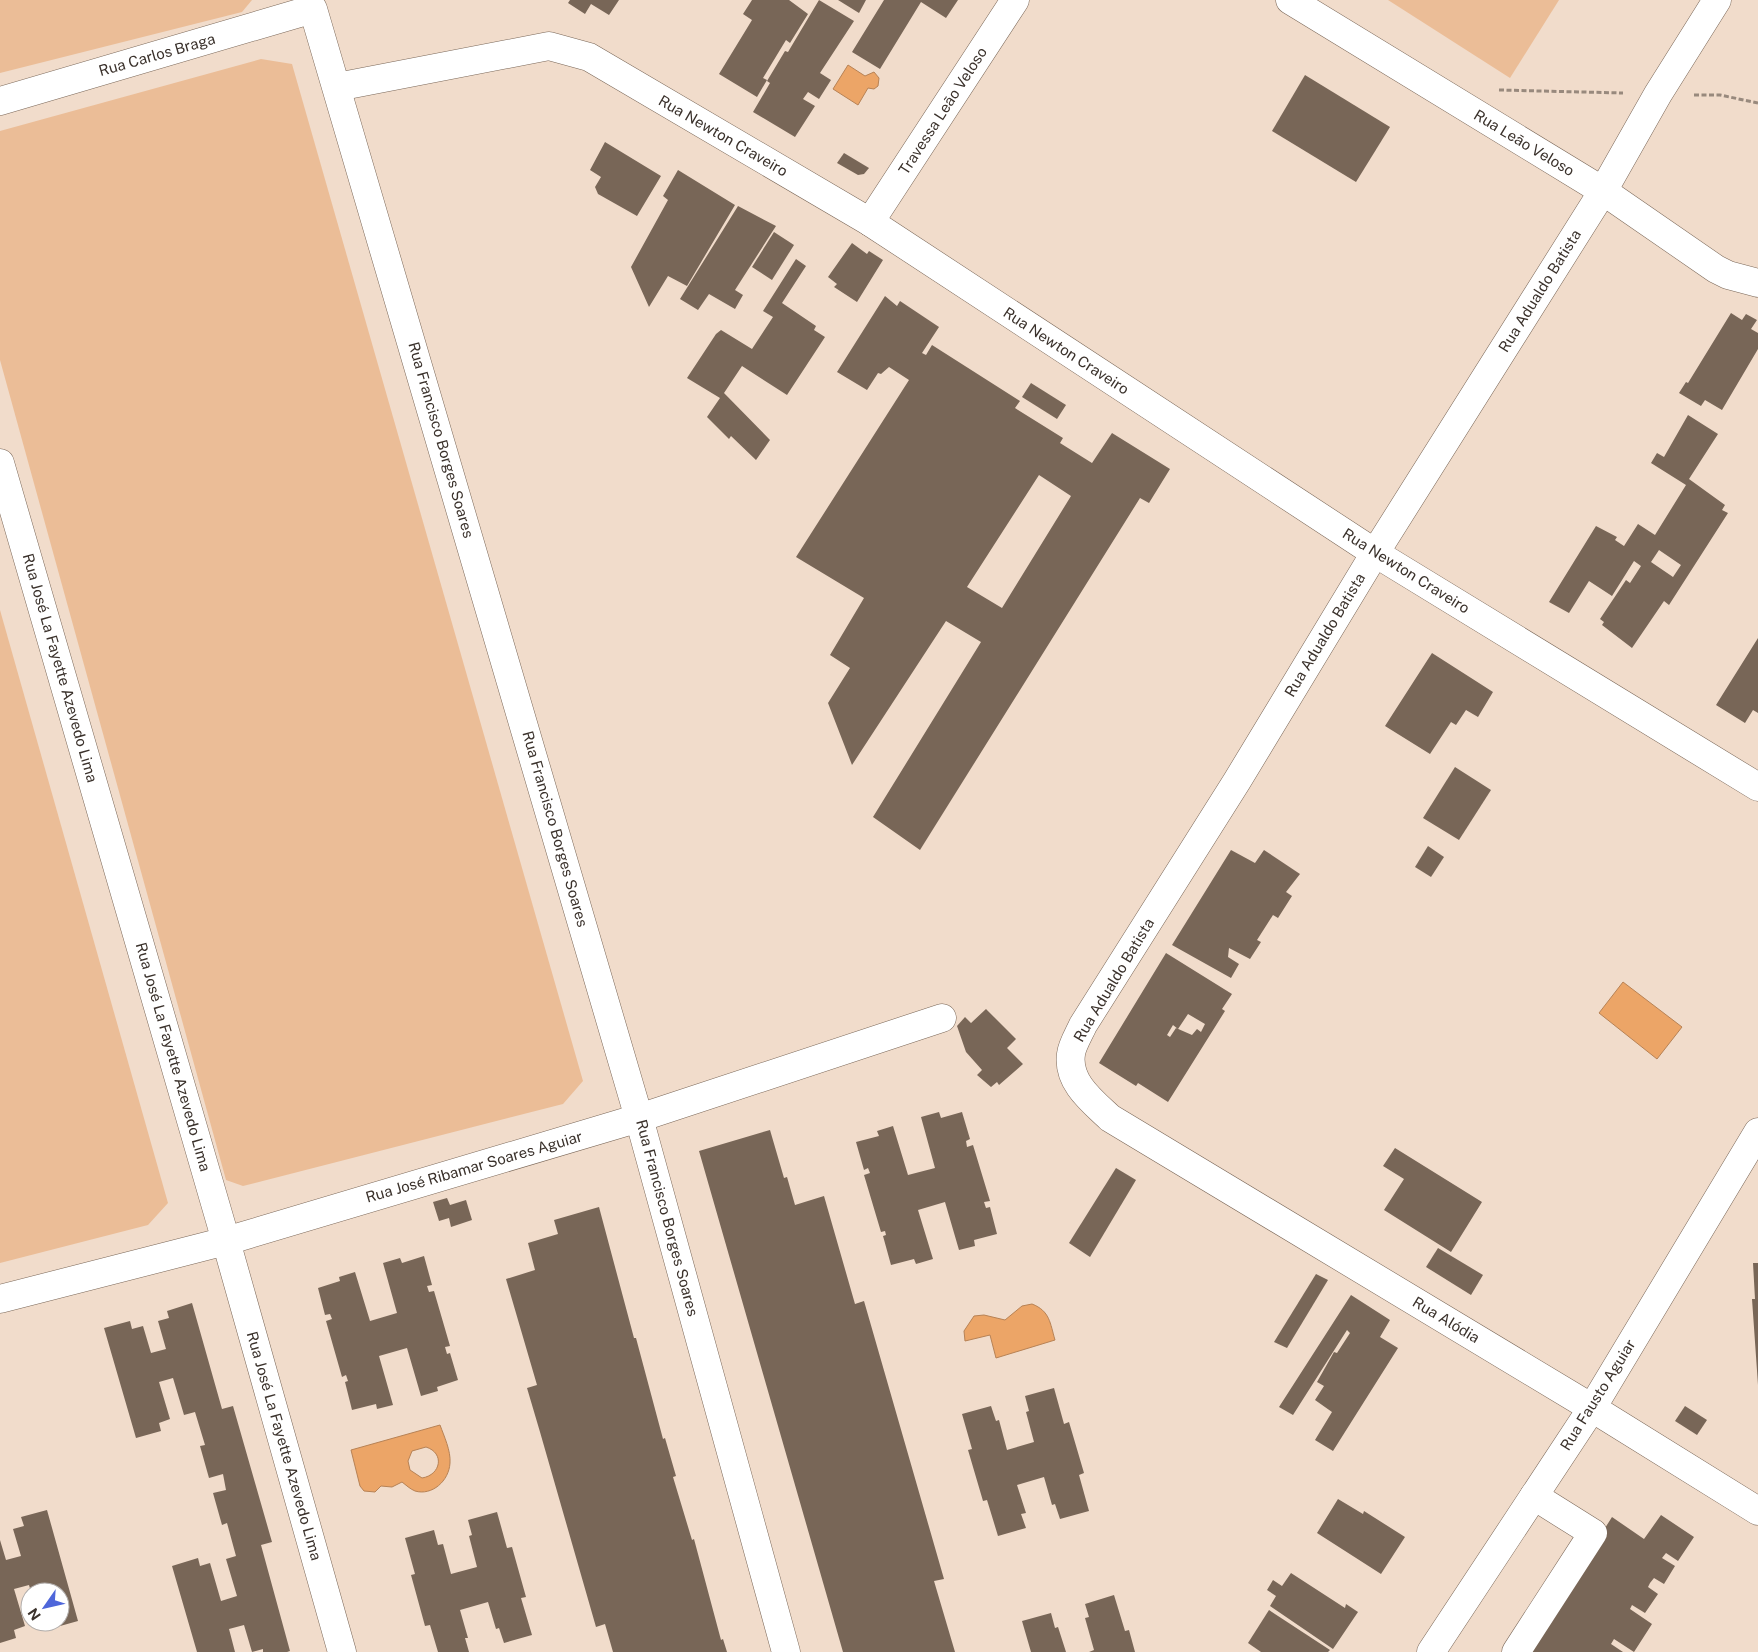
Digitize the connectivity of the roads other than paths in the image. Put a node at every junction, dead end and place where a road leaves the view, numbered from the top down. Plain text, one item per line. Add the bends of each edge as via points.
1 (1015, 0) edge
2 (1290, 0) edge
3 (1717, 0) edge
4 (313, 9) joint
5 (338, 87) junction
6 (0, 101) edge
7 (1603, 191) junction
8 (870, 222) junction
9 (1758, 283) edge
10 (0, 463) edge
11 (1375, 553) junction
12 (1758, 787) edge
13 (942, 1018) dead end
14 (639, 1118) junction
15 (1132, 1132) joint
16 (1758, 1132) edge
17 (226, 1241) junction
18 (0, 1300) edge
19 (1592, 1408) junction
20 (1534, 1496) junction
21 (1758, 1512) edge
22 (342, 1652) edge
23 (786, 1652) edge
24 (1431, 1652) edge
25 (1516, 1652) edge

1 - 8 street, Travessa Leão Veloso
2 - 7 street, Rua Leão Veloso
3 - 7 street, Rua Adualdo Batista
4 - 5 street, Rua Francisco Borges Soares
4 - 6 street, Rua Carlos Braga
5 - 8 street, Rua Newton Craveiro via 549,46 589,57
5 - 14 street, Rua Francisco Borges Soares
7 - 9 street, Rua Leão Veloso via 1716,269
7 - 11 street, Rua Adualdo Batista
8 - 11 street, Rua Newton Craveiro
10 - 17 street, Rua José La Fayette Azevedo Lima
11 - 12 street, Rua Newton Craveiro
11 - 15 street, Rua Adualdo Batista via 1237,781 1083,1025 1071,1054 1072,1075 1086,1096 1110,1118
13 - 14 street, Rua José Ribamar Soares Aguiar
14 - 17 street, Rua José Ribamar Soares Aguiar
14 - 23 street, Rua Francisco Borges Soares
15 - 19 street, Rua Alódia
16 - 19 street, Rua Fausto Aguiar
17 - 18 street, Rua José Ribamar Soares Aguiar
17 - 22 street, Rua José La Fayette Azevedo Lima
19 - 20 street, Rua Fausto Aguiar
19 - 21 street, Rua Alódia
20 - 24 street, Rua Fausto Aguiar
20 - 25 street via 1593,1533

